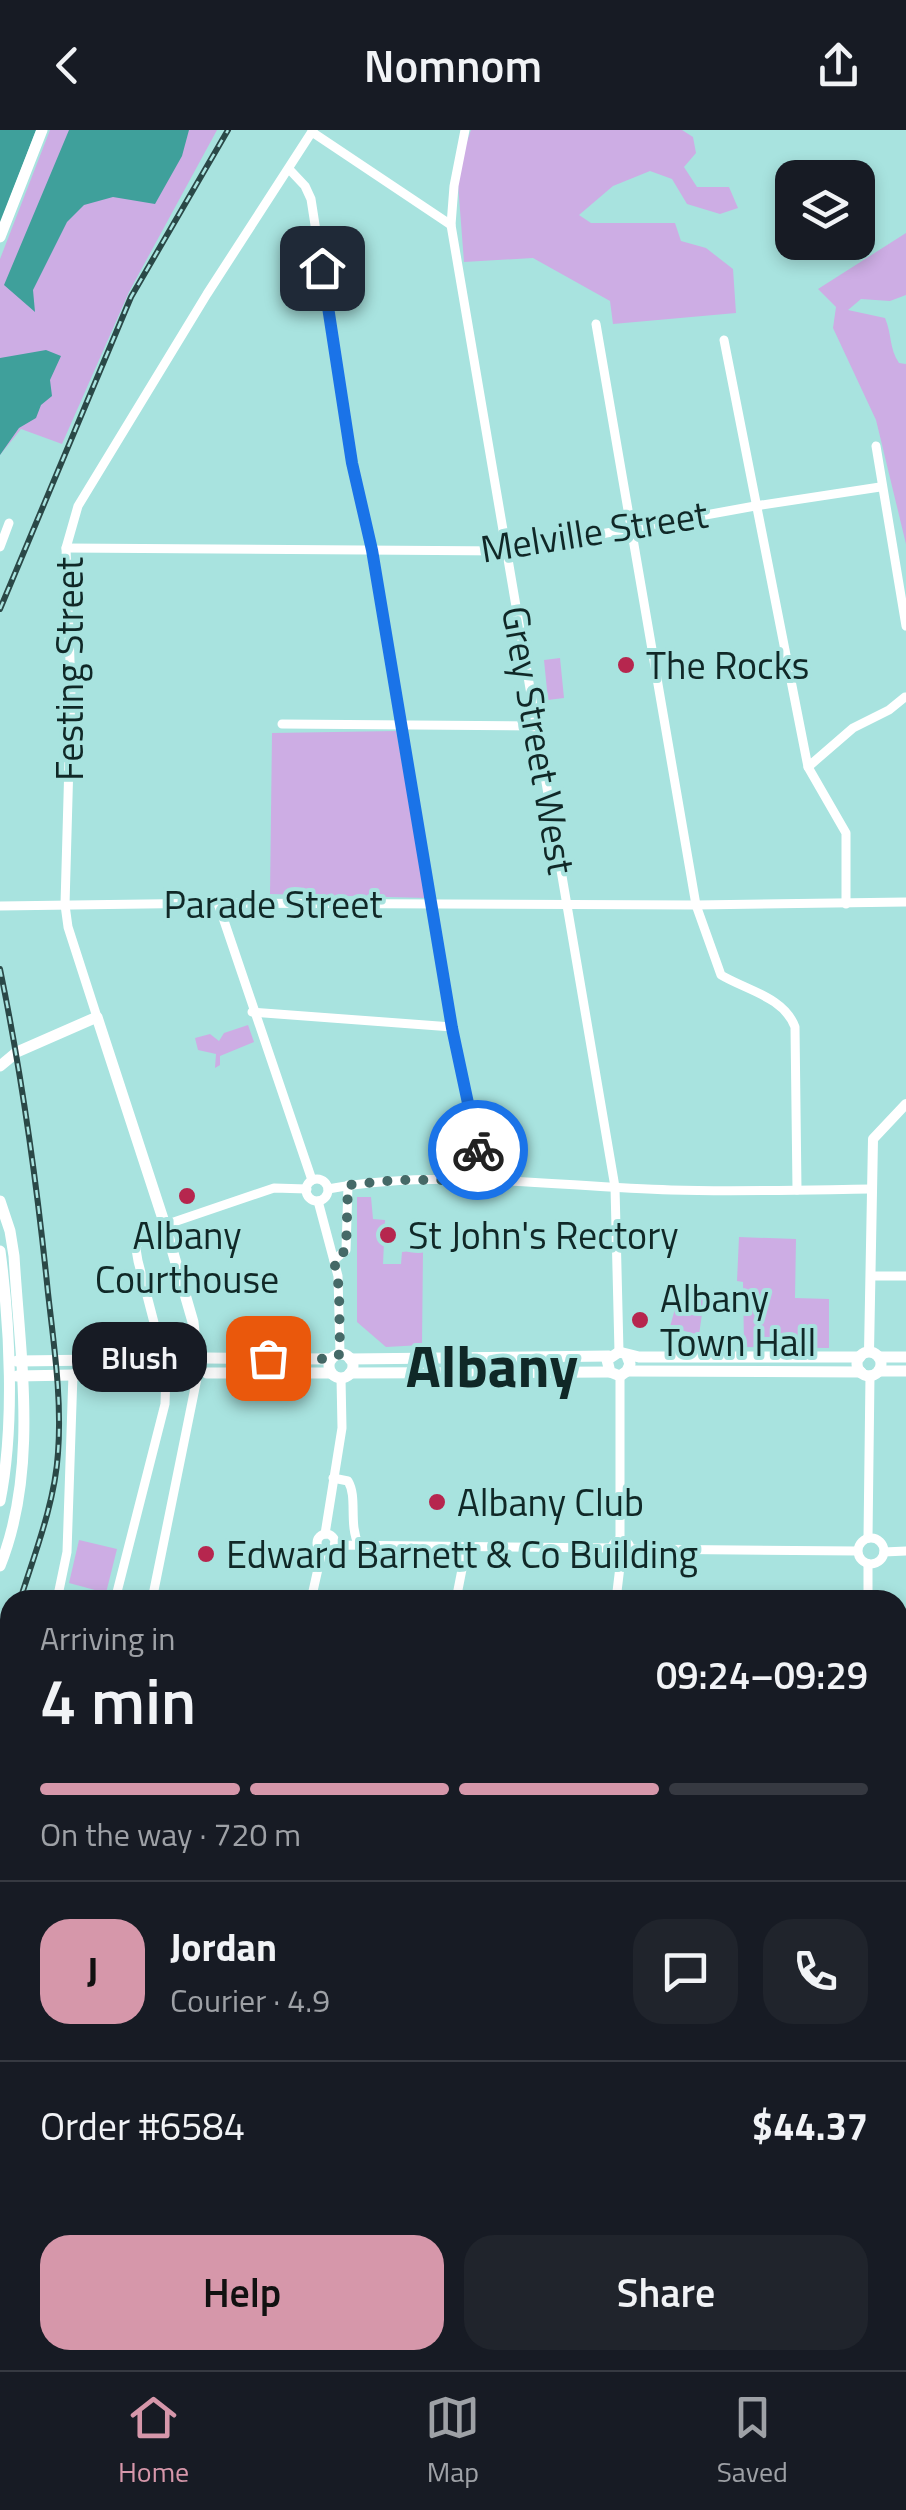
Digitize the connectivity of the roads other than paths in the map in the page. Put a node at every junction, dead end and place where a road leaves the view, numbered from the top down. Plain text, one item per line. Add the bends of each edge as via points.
1 (42, 130) edge
2 (465, 130) edge
3 (311, 133) edge
4 (289, 169) junction
5 (451, 225) junction
6 (0, 237) edge
7 (207, 294) junction
8 (596, 324) dead end
9 (724, 340) dead end
10 (876, 446) dead end
11 (880, 488) junction
12 (756, 506) junction
13 (9, 523) dead end
14 (632, 528) junction
15 (0, 547) edge
16 (66, 548) junction
17 (372, 550) junction
18 (506, 552) junction
19 (906, 626) edge
20 (905, 697) edge
21 (282, 724) dead end
22 (400, 726) junction
23 (536, 726) junction
24 (808, 767) junction
25 (906, 902) edge
26 (218, 903) junction
27 (432, 904) junction
28 (568, 904) junction
29 (846, 904) junction
30 (65, 905) junction
31 (0, 906) edge
32 (696, 906) junction
33 (252, 1012) junction
34 (97, 1017) junction
35 (452, 1028) junction
36 (0, 1065) edge
37 (906, 1104) edge
38 (484, 1180) junction
39 (309, 1185) junction
40 (348, 1185) junction
41 (615, 1187) junction
42 (328, 1189) junction
43 (870, 1189) junction
44 (797, 1190) junction
45 (0, 1201) edge
46 (318, 1201) junction
47 (165, 1225) junction
48 (140, 1232) dead end
49 (0, 1250) edge
50 (334, 1260) junction
51 (15, 1275) junction
52 (871, 1276) junction
53 (906, 1276) edge
54 (618, 1355) junction
55 (869, 1355) junction
56 (196, 1356) junction
57 (341, 1358) junction
58 (906, 1358) edge
59 (12, 1366) junction
60 (73, 1368) junction
61 (165, 1368) junction
62 (48, 1370) junction
63 (906, 1370) edge
64 (619, 1373) junction
65 (870, 1373) junction
66 (197, 1375) junction
67 (341, 1375) junction
68 (22, 1376) junction
69 (23, 1403) junction
70 (332, 1478) junction
71 (0, 1501) edge
72 (326, 1534) junction
73 (868, 1538) junction
74 (616, 1544) junction
75 (334, 1545) junction
76 (359, 1546) junction
77 (466, 1549) junction
78 (630, 1549) junction
79 (322, 1551) junction
80 (858, 1551) junction
81 (906, 1551) edge
82 (884, 1552) junction
83 (621, 1558) junction
84 (868, 1564) junction
85 (0, 1566) edge
86 (58, 1590) edge
87 (118, 1590) edge
88 (154, 1590) edge
89 (313, 1590) edge
90 (458, 1590) edge
91 (617, 1590) edge
92 (868, 1590) edge

1 - 6 main road
2 - 5 street, Grey Street West
3 - 4 street, Festing Street
3 - 5 street
3 - 7 street, Festing Street via 218,266
4 - 7 street, Festing Street
4 - 17 street via 311,199
5 - 18 street, Grey Street West
7 - 16 street, Festing Street via 78,506
8 - 14 street
9 - 12 street
10 - 11 street
11 - 12 street, Melville Street
11 - 19 street
12 - 14 street, Melville Street
12 - 24 street
13 - 15 street
14 - 18 street, Melville Street
14 - 32 street
16 - 17 street, Melville Street
16 - 30 street, Festing Street via 71,690
17 - 18 street, Melville Street
17 - 22 street
18 - 23 street, Grey Street West
20 - 24 street
21 - 22 street
22 - 23 street
22 - 27 street
23 - 28 street, Grey Street West
24 - 29 street via 846,833
25 - 29 street, Parade Street
26 - 27 street, Parade Street
26 - 30 street, Parade Street
26 - 33 street
27 - 28 street, Parade Street
27 - 35 street
28 - 32 street, Parade Street
28 - 41 street, Grey Street West
29 - 32 street, Parade Street
30 - 31 street, Parade Street
30 - 34 street, Festing Street
32 - 44 street via 721,975 779,1005 795,1027
33 - 35 street
33 - 39 street
34 - 36 main road
34 - 47 main road
35 - 38 street
37 - 43 street via 874,1139
38 - 40 street
38 - 41 street
39 - 42 street via 323,1181
39 - 46 street via 311,1199
39 - 47 street via 274,1188
40 - 42 street
40 - 50 street via 346,1250
41 - 44 street
41 - 54 street, Grey Street West
42 - 46 street
43 - 44 street
43 - 52 street
45 - 51 main road
46 - 50 street
47 - 56 main road
48 - 61 street via 138,1261
49 - 59 main road
50 - 57 street
51 - 59 main road
51 - 62 main road via 25,1340
52 - 53 street
52 - 55 street
54 - 55 main road
54 - 57 main road
54 - 64 main road
54 - 64 main road via 606,1364
55 - 58 main road
55 - 65 main road
55 - 65 main road via 858,1365
56 - 57 main road
56 - 61 main road
56 - 66 main road
56 - 66 main road
57 - 67 main road
57 - 67 main road
59 - 62 main road
59 - 68 main road
59 - 71 main road
60 - 61 main road
60 - 62 main road
60 - 86 street via 66,1552
61 - 66 main road
61 - 87 street via 165,1404
62 - 68 main road
62 - 69 main road via 26,1387
63 - 65 main road
64 - 65 main road
64 - 67 main road
64 - 74 street
65 - 73 street
66 - 67 main road
66 - 88 street
67 - 70 street via 342,1428
68 - 69 main road
69 - 85 main road via 20,1478
70 - 72 street
70 - 76 street via 352,1488 352,1530
72 - 75 street
72 - 79 street via 317,1541
73 - 80 street
73 - 82 street
74 - 77 street
74 - 78 street via 626,1542
74 - 83 street via 613,1554
75 - 76 street
75 - 79 street
76 - 77 street
77 - 90 street
78 - 80 street
78 - 83 street
79 - 89 street
80 - 84 street
81 - 82 street
82 - 84 street
83 - 91 street
84 - 92 street

